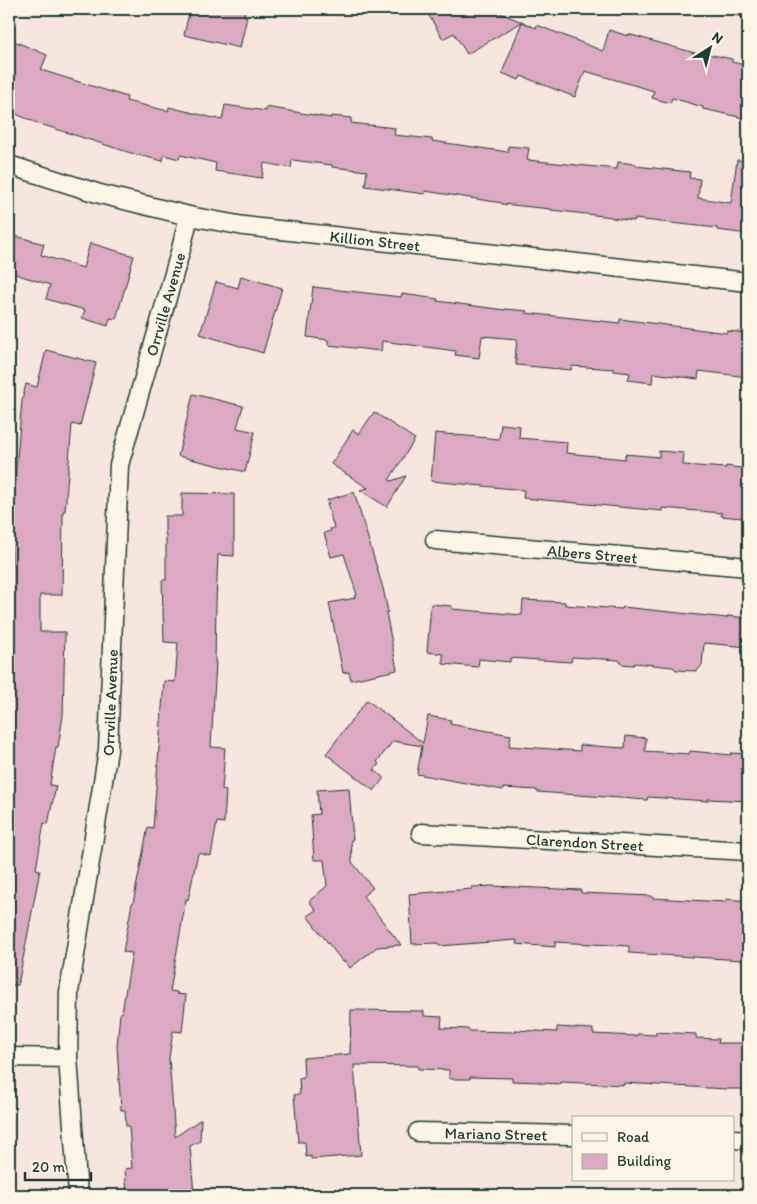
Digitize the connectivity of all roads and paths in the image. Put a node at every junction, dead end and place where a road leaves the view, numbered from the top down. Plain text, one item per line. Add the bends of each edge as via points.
1 (9, 165) edge
2 (189, 216) junction
3 (748, 282) edge
4 (435, 540) dead end
5 (748, 567) edge
6 (420, 833) dead end
7 (748, 851) edge
8 (9, 1057) edge
9 (68, 1058) junction
10 (418, 1132) dead end
11 (572, 1135) edge
12 (734, 1139) edge
13 (748, 1140) edge
14 (78, 1195) edge

1 - 2 street, Killion Street via 100,194
2 - 3 street, Killion Street via 244,226
2 - 9 street, Orrville Avenue via 119,465 108,750 69,992
4 - 5 street, Albers Street
6 - 7 street, Clarendon Street
8 - 9 street
9 - 14 street, Orrville Avenue
10 - 11 street, Mariano Street
12 - 13 street

